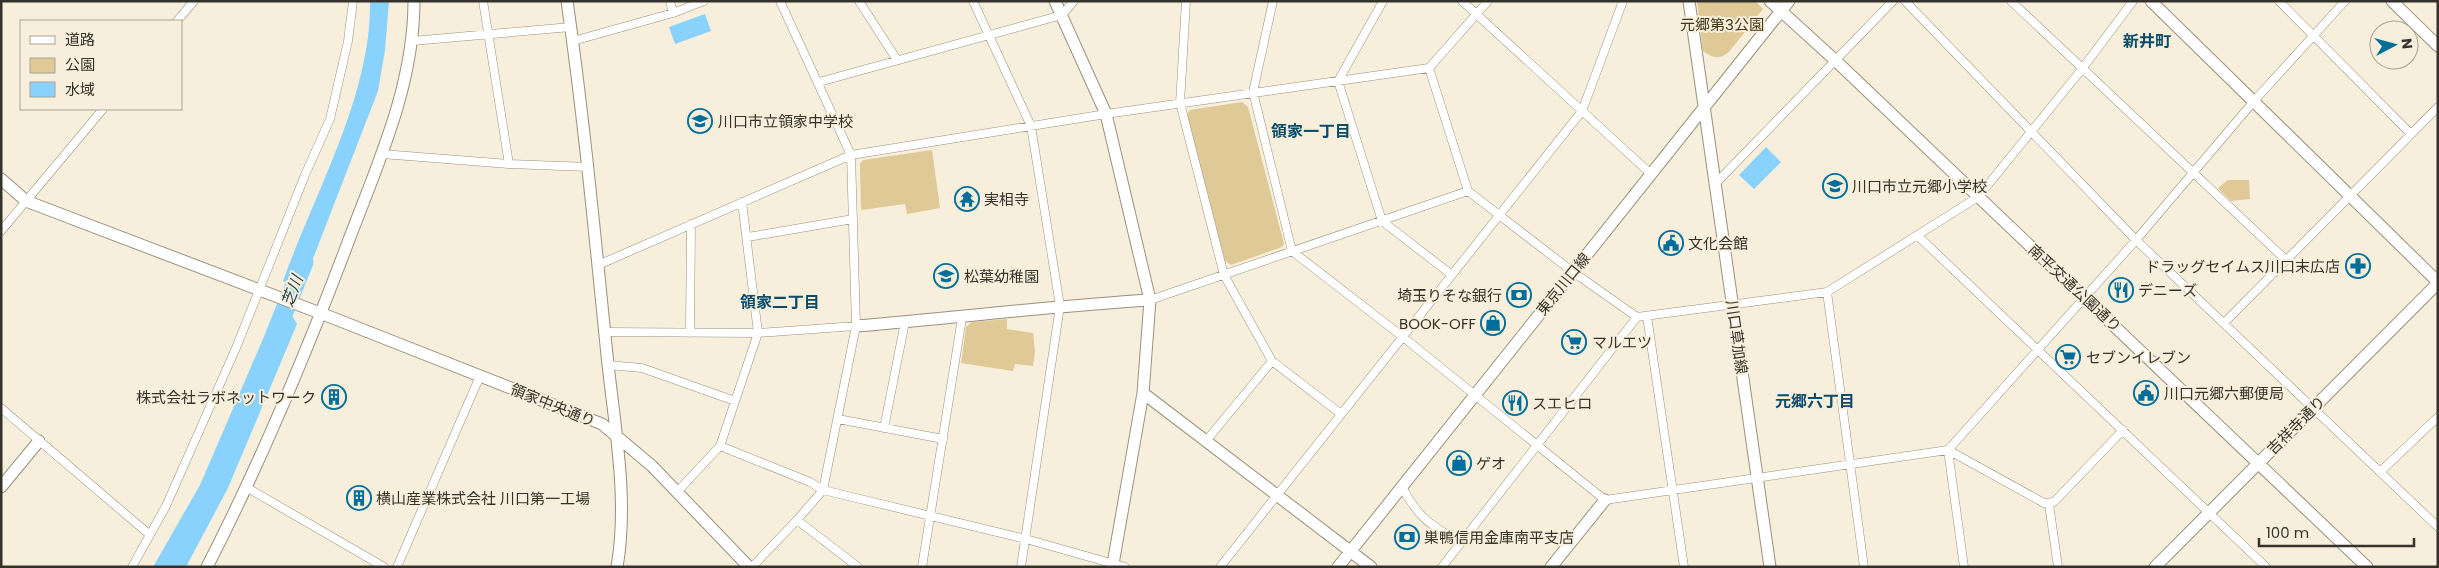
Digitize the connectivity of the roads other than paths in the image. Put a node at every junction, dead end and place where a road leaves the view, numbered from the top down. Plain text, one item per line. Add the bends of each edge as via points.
1 (194, 1) edge
2 (353, 1) edge
3 (414, 1) edge
4 (483, 1) edge
5 (567, 1) edge
6 (670, 1) edge
7 (704, 1) edge
8 (780, 1) edge
9 (859, 1) edge
10 (973, 1) edge
11 (1055, 1) edge
12 (1074, 1) edge
13 (1186, 1) edge
14 (1272, 1) edge
15 (1383, 1) edge
16 (1462, 1) edge
17 (1488, 1) edge
18 (1623, 1) edge
19 (1689, 1) edge
20 (1770, 1) edge
21 (1789, 1) edge
22 (1893, 1) edge
23 (1905, 1) edge
24 (2012, 1) edge
25 (2133, 1) edge
26 (2151, 1) edge
27 (2279, 1) edge
28 (2345, 1) edge
29 (2392, 1) edge
30 (1781, 11) junction
31 (673, 13) junction
32 (1062, 15) junction
33 (1476, 15) junction
34 (178, 20) edge
35 (571, 27) junction
36 (488, 35) junction
37 (988, 35) junction
38 (2315, 36) junction
39 (412, 41) junction
40 (573, 41) junction
41 (2438, 46) edge
42 (897, 60) junction
43 (1836, 61) junction
44 (1429, 68) junction
45 (2082, 69) junction
46 (1338, 81) junction
47 (819, 82) junction
48 (1254, 92) junction
49 (2254, 101) junction
50 (1180, 103) junction
51 (1704, 106) junction
52 (2438, 107) edge
53 (102, 110) edge
54 (1582, 111) junction
55 (1106, 114) junction
56 (1031, 126) junction
57 (2032, 132) junction
58 (2411, 134) junction
59 (382, 154) junction
60 (852, 155) junction
61 (509, 164) junction
62 (589, 167) junction
63 (2193, 171) junction
64 (1652, 174) junction
65 (1, 179) edge
66 (1715, 184) junction
67 (1468, 191) junction
68 (2350, 196) junction
69 (1978, 197) junction
70 (26, 201) junction
71 (742, 202) junction
72 (1500, 216) junction
73 (853, 219) junction
74 (1382, 221) junction
75 (691, 224) junction
76 (1, 231) edge
77 (1918, 236) junction
78 (748, 237) junction
79 (2136, 240) junction
80 (1292, 251) junction
81 (2286, 260) junction
82 (598, 265) junction
83 (1572, 272) junction
84 (1224, 275) junction
85 (1452, 275) junction
86 (2438, 283) edge
87 (262, 291) junction
88 (1827, 292) junction
89 (2083, 296) junction
90 (1150, 300) junction
91 (1732, 305) junction
92 (1060, 306) junction
93 (318, 312) junction
94 (1647, 316) junction
95 (1637, 317) junction
96 (962, 318) junction
97 (905, 322) junction
98 (2224, 323) junction
99 (856, 326) junction
100 (605, 332) junction
101 (690, 333) junction
102 (758, 334) junction
103 (1403, 337) junction
104 (2038, 349) junction
105 (1272, 361) junction
106 (608, 365) junction
107 (480, 376) junction
108 (1143, 393) junction
109 (1475, 395) junction
110 (735, 401) junction
111 (2313, 407) junction
112 (1, 408) edge
113 (1341, 414) junction
114 (2438, 417) edge
115 (838, 419) junction
116 (884, 428) junction
117 (2123, 430) junction
118 (615, 434) junction
119 (943, 439) junction
120 (39, 441) junction
121 (1206, 441) junction
122 (1538, 445) junction
123 (720, 446) junction
124 (1948, 450) junction
125 (2258, 463) junction
126 (1849, 464) junction
127 (2380, 472) junction
128 (1757, 478) junction
129 (1, 486) edge
130 (246, 487) junction
131 (1402, 488) junction
132 (823, 490) junction
133 (1673, 490) junction
134 (677, 492) junction
135 (1278, 495) junction
136 (1605, 500) junction
137 (2049, 504) junction
138 (2209, 512) junction
139 (931, 516) junction
140 (797, 520) junction
141 (2438, 527) edge
142 (150, 535) junction
143 (1026, 539) junction
144 (1461, 543) junction
145 (1351, 552) junction
146 (1117, 566) edge
147 (132, 567) edge
148 (207, 567) edge
149 (384, 567) edge
150 (397, 567) edge
151 (617, 567) edge
152 (750, 567) edge
153 (858, 567) edge
154 (922, 567) edge
155 (1022, 567) edge
156 (1220, 567) edge
157 (1338, 567) edge
158 (1371, 567) edge
159 (1442, 567) edge
160 (1550, 567) edge
161 (1684, 567) edge
162 (1770, 567) edge
163 (1864, 567) edge
164 (1964, 567) edge
165 (2058, 567) edge
166 (2155, 567) edge
167 (2266, 567) edge
168 (2367, 567) edge

1 - 34 street
2 - 87 street via 348,41 330,119 305,175
3 - 39 street
4 - 36 street
5 - 35 street
6 - 31 street
7 - 31 street
8 - 47 street
9 - 42 street
10 - 37 street
11 - 32 street
12 - 32 street
13 - 50 street
14 - 48 street
15 - 46 street
16 - 33 street
17 - 33 street
18 - 54 street
19 - 51 street, 川口草加線
20 - 30 street, 南平交通公園通り
21 - 30 street, 東京川口線
22 - 43 street
23 - 57 street
24 - 45 street
25 - 45 street
26 - 49 street
27 - 38 street
28 - 38 street
29 - 41 street
30 - 43 street, 南平交通公園通り
30 - 51 street, 東京川口線
31 - 40 street
32 - 37 street
32 - 55 street
33 - 44 street
33 - 54 street
35 - 36 street
35 - 40 street
36 - 39 street
36 - 61 street
37 - 42 street
37 - 56 street
38 - 49 street
38 - 58 street
39 - 59 street via 400,99
40 - 62 street
42 - 47 street
43 - 66 street
43 - 69 street, 南平交通公園通り
44 - 46 street
44 - 67 street
45 - 57 street
45 - 63 street
46 - 48 street
46 - 74 street
47 - 60 street
48 - 50 street
48 - 80 street
49 - 63 street
49 - 68 street
50 - 55 street
50 - 84 street
51 - 64 street, 東京川口線
51 - 66 street, 川口草加線
52 - 58 street
53 - 70 street
54 - 64 street
54 - 72 street
55 - 56 street
55 - 90 street
56 - 60 street
56 - 92 street
57 - 69 street
57 - 79 street
58 - 68 street
59 - 61 street
59 - 93 street
60 - 71 street
60 - 73 street
61 - 62 street
62 - 82 street
63 - 79 street
63 - 81 street
64 - 83 street, 東京川口線
65 - 70 street
66 - 91 street, 川口草加線
67 - 72 street
67 - 74 street
68 - 81 street
68 - 86 street
69 - 77 street
69 - 89 street, 南平交通公園通り
70 - 76 street
70 - 87 street, 領家中央通り
71 - 75 street
71 - 78 street
72 - 83 street
72 - 85 street
73 - 78 street
73 - 99 street
74 - 80 street
74 - 85 street
75 - 82 street
75 - 101 street
77 - 88 street
77 - 104 street
78 - 102 street
79 - 89 street
79 - 98 street
80 - 84 street
80 - 103 street
81 - 98 street
82 - 100 street
83 - 95 street
83 - 109 street, 東京川口線
84 - 90 street
84 - 105 street
85 - 103 street
86 - 111 street, 吉祥寺通り
87 - 93 street, 領家中央通り
87 - 142 street
88 - 91 street
88 - 126 street
89 - 104 street
89 - 125 street, 南平交通公園通り
90 - 92 street
90 - 108 street
91 - 94 street
91 - 128 street, 川口草加線
92 - 96 street
92 - 143 street
93 - 107 street, 領家中央通り
93 - 130 street via 283,407
94 - 95 street
94 - 133 street
95 - 122 street
96 - 97 street
96 - 119 street
97 - 99 street
97 - 116 street
98 - 111 street
99 - 102 street
99 - 115 street
100 - 101 street
100 - 106 street
101 - 102 street
102 - 110 street
103 - 109 street
103 - 113 street
104 - 117 street
104 - 124 street
105 - 113 street
105 - 121 street
106 - 110 street via 642,368
106 - 118 street
107 - 118 street, 領家中央通り via 602,424
107 - 150 street
108 - 121 street
108 - 146 street
109 - 122 street
109 - 131 street, 東京川口線
110 - 123 street
111 - 125 street, 吉祥寺通り
111 - 127 street
112 - 120 street
113 - 135 street
114 - 127 street
115 - 116 street
115 - 132 street
116 - 119 street
117 - 137 street
117 - 138 street
118 - 134 street, 領家中央通り
118 - 151 street via 622,518
119 - 139 street
120 - 129 street
120 - 142 street
121 - 135 street
122 - 136 street
122 - 144 street
123 - 132 street
123 - 134 street
124 - 126 street
124 - 137 street
124 - 164 street
125 - 138 street, 吉祥寺通り
125 - 168 street, 南平交通公園通り
126 - 128 street
126 - 163 street
127 - 141 street
128 - 133 street
128 - 162 street, 川口草加線
130 - 148 street
130 - 149 street
131 - 144 street via 1425,522
131 - 145 street, 東京川口線
132 - 139 street
132 - 140 street
133 - 136 street
133 - 161 street
134 - 152 street, 領家中央通り
135 - 145 street
135 - 156 street
136 - 160 street
137 - 165 street
138 - 166 street, 吉祥寺通り
138 - 167 street
139 - 143 street
139 - 154 street
140 - 152 street
140 - 153 street
142 - 147 street
143 - 146 street
143 - 155 street
144 - 159 street
145 - 157 street, 東京川口線
145 - 158 street

